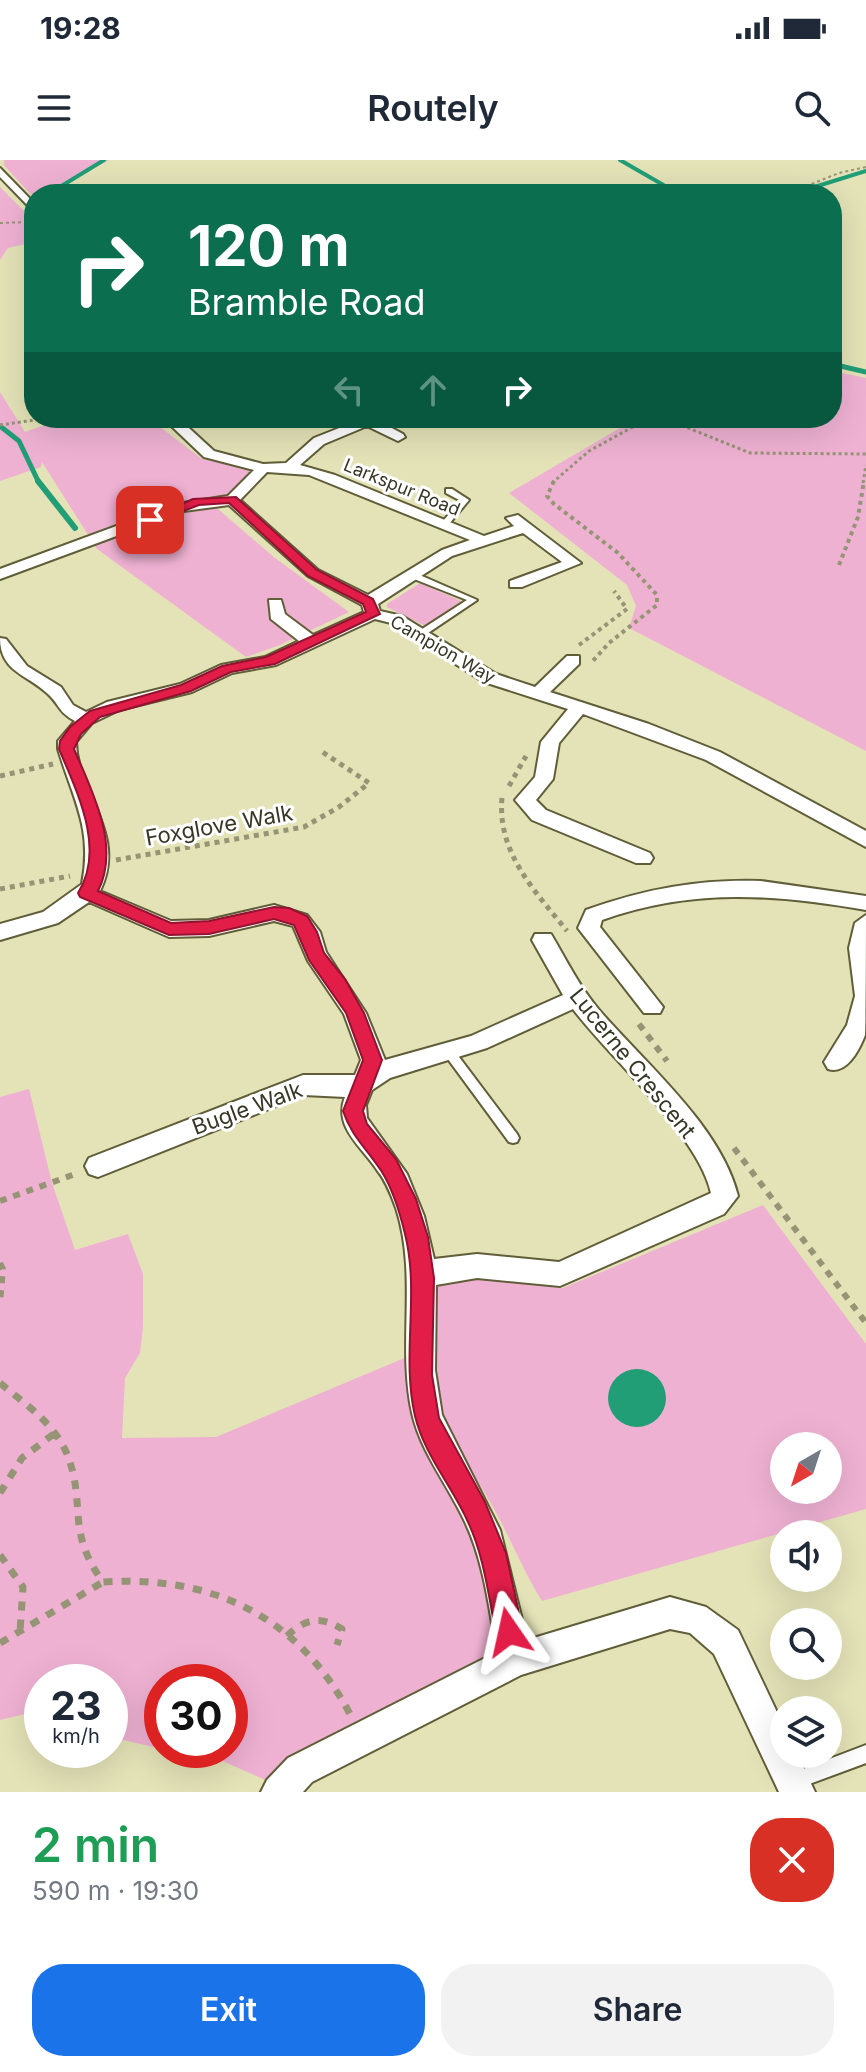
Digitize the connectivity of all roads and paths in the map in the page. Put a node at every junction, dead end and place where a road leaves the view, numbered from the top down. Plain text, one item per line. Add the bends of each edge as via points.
1 (866, 167) edge
2 (0, 171) edge
3 (812, 184) edge
4 (24, 198) edge
5 (24, 222) edge
6 (0, 223) edge
7 (24, 421) edge
8 (0, 425) edge
9 (181, 428) edge
10 (347, 428) edge
11 (381, 428) edge
12 (634, 428) edge
13 (685, 428) edge
14 (398, 437) dead end
15 (866, 454) edge
16 (866, 465) edge
17 (291, 466) junction
18 (263, 468) junction
19 (449, 491) dead end
20 (232, 500) junction
21 (554, 504) dead end
22 (508, 515) dead end
23 (446, 522) junction
24 (525, 527) junction
25 (479, 539) junction
26 (839, 565) dead end
27 (0, 574) edge
28 (412, 575) junction
29 (516, 584) dead end
30 (614, 591) dead end
31 (275, 603) dead end
32 (371, 608) junction
33 (419, 635) junction
34 (0, 643) edge
35 (312, 643) junction
36 (572, 655) joint
37 (536, 695) junction
38 (578, 709) junction
39 (86, 719) junction
40 (321, 751) dead end
41 (70, 761) junction
42 (0, 776) edge
43 (866, 840) edge
44 (643, 858) dead end
45 (97, 863) junction
46 (0, 889) edge
47 (86, 893) junction
48 (866, 903) edge
49 (866, 923) edge
50 (0, 932) edge
51 (543, 940) dead end
52 (577, 998) junction
53 (652, 1007) dead end
54 (449, 1052) junction
55 (836, 1062) dead end
56 (366, 1082) junction
57 (513, 1138) dead end
58 (98, 1166) joint
59 (0, 1201) edge
60 (0, 1263) edge
61 (423, 1278) junction
62 (0, 1304) edge
63 (0, 1383) edge
64 (55, 1433) junction
65 (0, 1493) edge
66 (0, 1555) edge
67 (103, 1582) junction
68 (20, 1632) junction
69 (287, 1636) junction
70 (0, 1643) edge
71 (337, 1645) dead end
72 (515, 1660) junction
73 (364, 1737) junction
74 (866, 1754) edge
75 (794, 1787) edge
76 (279, 1792) edge

1 - 3 path
2 - 4 street
5 - 6 path
7 - 8 path
9 - 18 street via 209,454
10 - 17 street via 319,441
11 - 14 street
12 - 21 path via 561,470 548,487
13 - 15 path via 750,453
16 - 26 path via 858,517
17 - 18 street, Larkspur Road
17 - 23 street, Larkspur Road
18 - 20 street
19 - 23 lane via 465,500
20 - 27 street via 181,507
20 - 32 street, Campion Way via 313,573
22 - 24 street
23 - 25 street, Larkspur Road
24 - 25 street
24 - 29 street via 573,563
25 - 28 street
28 - 32 street
28 - 33 lane via 473,600
30 - 36 path via 627,609
31 - 35 street via 277,616
32 - 33 street, Campion Way
32 - 35 street
33 - 37 street, Campion Way via 473,670
34 - 39 street via 21,670 55,691 66,709
35 - 39 street
36 - 37 street
37 - 38 street, Campion Way
38 - 43 street, Campion Way via 713,756
38 - 44 street via 550,742 544,779 525,800 539,815
39 - 41 street via 67,741
40 - 45 path, Foxglove Walk via 369,783 320,820
41 - 42 path
41 - 45 street via 92,809
45 - 46 path via 52,882
45 - 47 street
47 - 50 street via 41,923
47 - 56 street via 169,929 209,928 274,913 300,920 316,955 355,1013 373,1060
48 - 53 street via 779,887 706,888 636,898 593,915 589,928
49 - 55 street via 860,948 866,996 858,1027
51 - 52 street, Lucerne Crescent
52 - 54 street, Bugle Walk
52 - 61 street, Lucerne Crescent via 665,1097 726,1185 725,1196 715,1206 560,1274 477,1266 435,1271
54 - 56 street, Bugle Walk via 384,1070
54 - 57 lane
56 - 58 street, Bugle Walk via 347,1087 303,1085
56 - 61 street via 353,1111 405,1199
58 - 59 path
60 - 62 path
61 - 72 street via 419,1364 428,1419 493,1553
63 - 64 path via 42,1415
64 - 65 path via 22,1458
64 - 67 path via 71,1466 81,1552
66 - 68 path via 23,1587
67 - 68 path
67 - 69 path via 156,1579 194,1587 229,1599
68 - 70 path
69 - 71 path via 300,1623 327,1619 342,1629
69 - 73 path via 316,1662
72 - 73 street
72 - 75 street via 670,1613 691,1614 726,1642
73 - 76 street via 300,1770
74 - 75 lane

